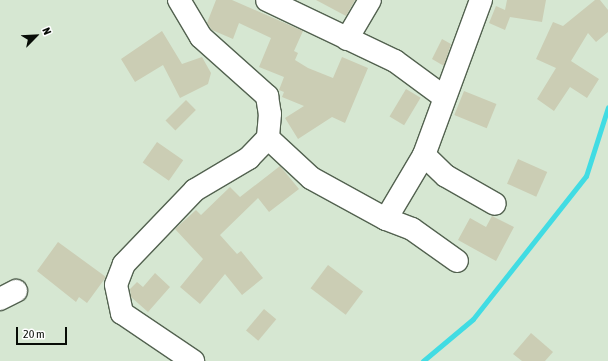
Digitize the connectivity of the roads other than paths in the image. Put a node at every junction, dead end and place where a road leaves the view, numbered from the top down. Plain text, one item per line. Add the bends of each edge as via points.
1 (179, 0) edge
2 (267, 0) edge
3 (370, 0) edge
4 (481, 0) edge
5 (347, 39) junction
6 (444, 97) junction
7 (268, 138) junction
8 (424, 155) junction
9 (495, 204) dead end
10 (386, 219) junction
11 (457, 261) dead end
12 (193, 361) edge

1 - 7 street via 201,37 267,96
2 - 5 street
3 - 5 street
4 - 6 street
5 - 6 street via 395,61
6 - 8 street
7 - 10 street via 311,178
7 - 12 street via 249,158 195,190 124,264 116,285 122,313
8 - 9 street via 446,176
8 - 10 street
10 - 11 street via 412,229

